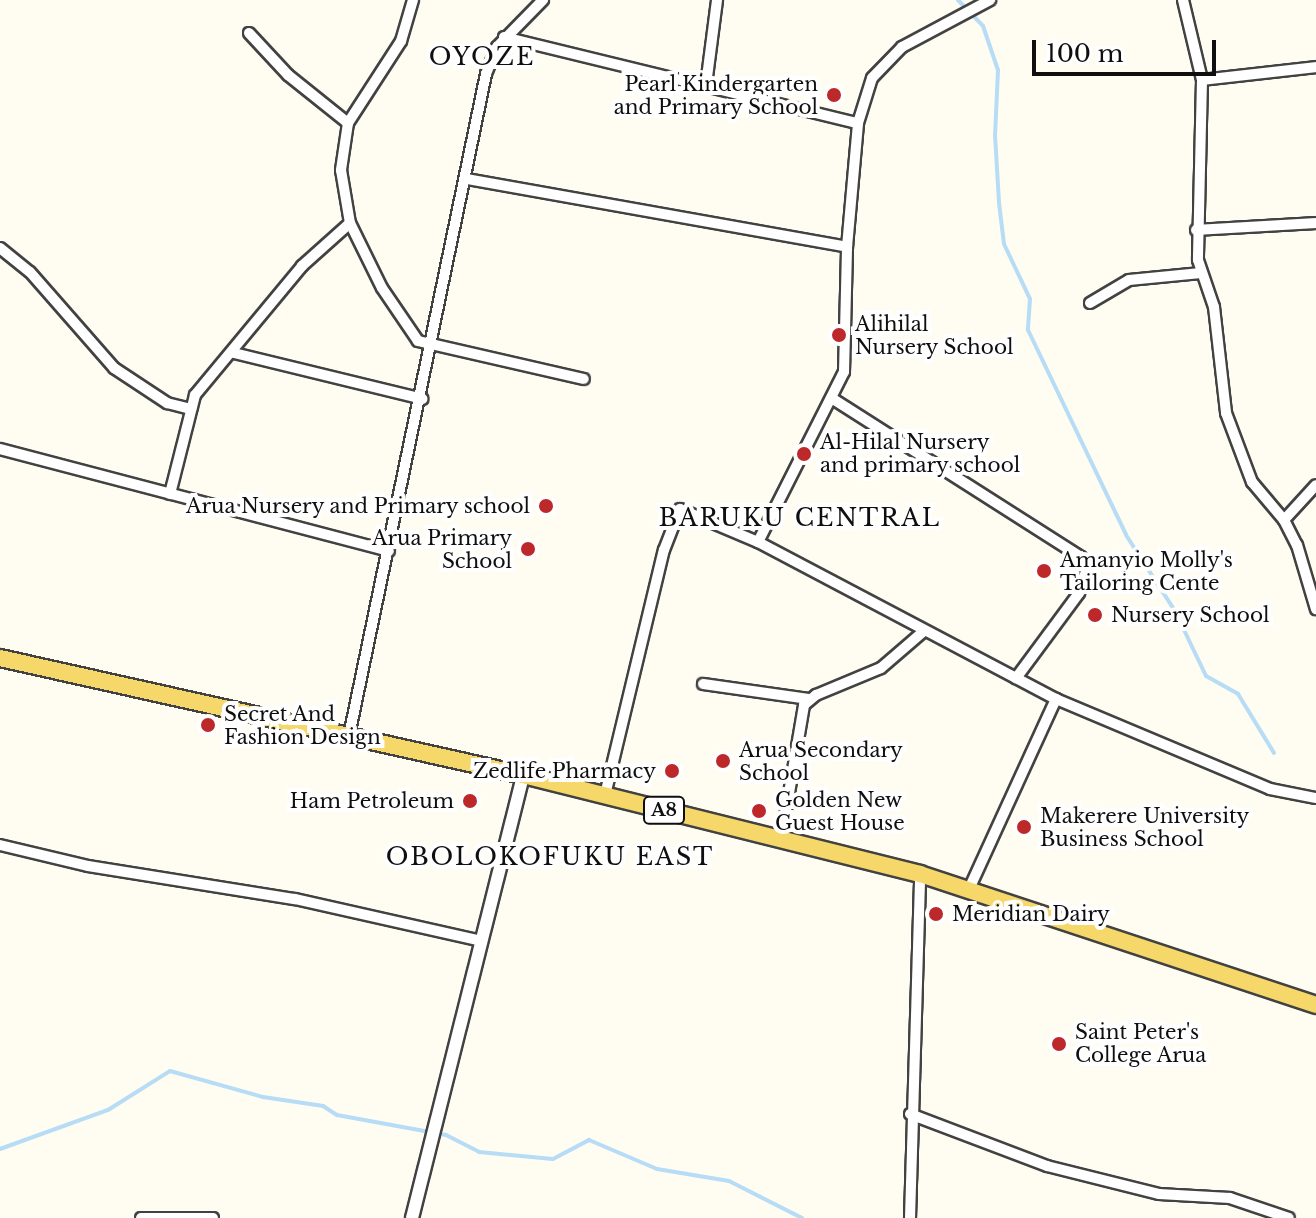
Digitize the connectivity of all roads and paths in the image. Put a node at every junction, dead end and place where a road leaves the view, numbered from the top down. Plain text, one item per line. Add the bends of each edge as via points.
1 (413, 0) edge
2 (543, 0) edge
3 (717, 0) edge
4 (990, 0) edge
5 (1183, 0) edge
6 (249, 33) dead end
7 (504, 37) junction
8 (1316, 67) edge
9 (1202, 80) junction
10 (706, 85) junction
11 (348, 123) junction
12 (858, 123) junction
13 (467, 179) junction
14 (350, 223) junction
15 (1316, 223) edge
16 (1196, 230) junction
17 (847, 247) junction
18 (0, 248) edge
19 (1201, 273) junction
20 (1090, 303) dead end
21 (433, 348) junction
22 (234, 353) junction
23 (584, 379) dead end
24 (422, 399) junction
25 (833, 399) junction
26 (191, 409) junction
27 (0, 449) edge
28 (1316, 485) edge
29 (170, 494) junction
30 (1284, 520) junction
31 (758, 542) junction
32 (389, 551) junction
33 (1316, 609) edge
34 (924, 631) junction
35 (0, 658) edge
36 (1016, 678) junction
37 (703, 684) dead end
38 (809, 699) junction
39 (1056, 699) junction
40 (349, 736) junction
41 (523, 775) junction
42 (605, 795) junction
43 (1316, 798) edge
44 (781, 840) junction
45 (0, 845) edge
46 (920, 874) junction
47 (969, 889) junction
48 (477, 940) junction
49 (1316, 1005) edge
50 (910, 1114) junction
51 (141, 1218) edge
52 (213, 1218) edge
53 (412, 1218) edge
54 (910, 1218) edge
55 (1289, 1218) edge

1 - 11 street via 401,41
2 - 7 street
3 - 10 street
4 - 12 street via 962,11 882,64
5 - 9 street
6 - 11 street via 288,75
7 - 10 street
7 - 13 street via 486,74
8 - 9 street
9 - 16 street
10 - 12 street
11 - 14 street via 341,170
12 - 17 street
13 - 17 street
13 - 21 street
14 - 21 street via 410,333
14 - 22 street via 302,266
15 - 16 street
16 - 19 street
17 - 25 street via 847,358
18 - 26 street via 30,272 114,368 167,403
19 - 20 street via 1121,282
19 - 30 street via 1214,307 1226,413 1252,482
21 - 23 street
21 - 24 street
22 - 24 street
22 - 26 street via 195,395
24 - 32 street
25 - 31 street
25 - 36 street via 1081,557 1086,571 1079,593
26 - 29 street
27 - 29 street
28 - 30 street
29 - 32 street
30 - 33 street
31 - 34 street
31 - 42 street via 680,509 664,550
32 - 40 street
34 - 36 street
34 - 38 street via 881,668
35 - 40 main road, A8
36 - 39 street
37 - 38 street
38 - 44 street
39 - 43 street via 1270,789
39 - 47 street
40 - 41 main road, A8
41 - 42 main road, A8
41 - 48 street
42 - 44 main road, A8
44 - 46 main road, A8
45 - 48 street via 112,871 295,899
46 - 47 main road, A8
46 - 50 street
47 - 49 main road, A8
48 - 53 street
50 - 54 street
50 - 55 street via 1047,1166 1159,1194 1230,1198
51 - 52 street

